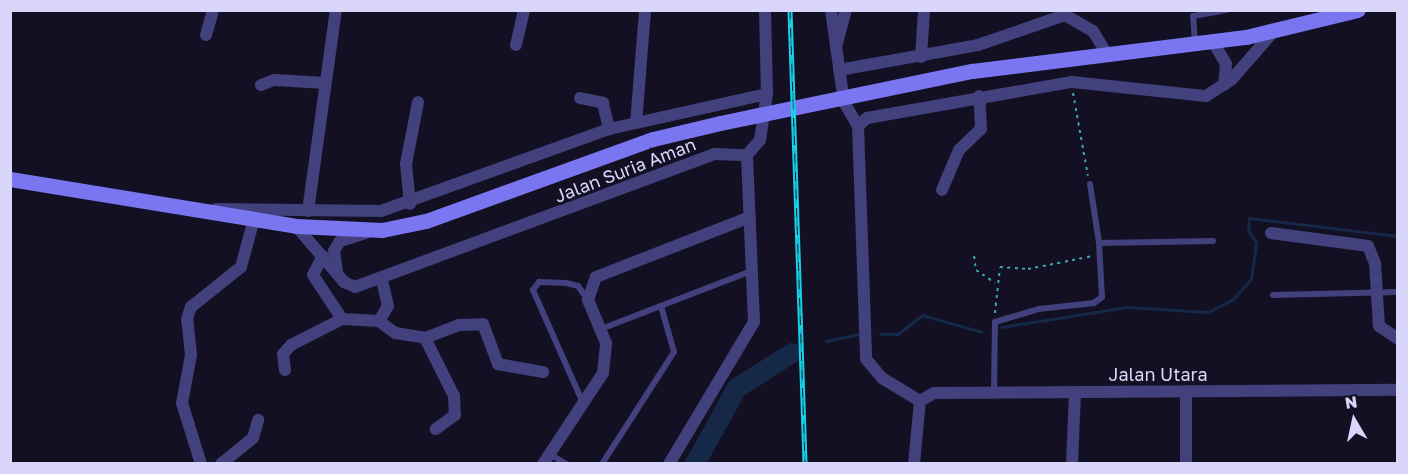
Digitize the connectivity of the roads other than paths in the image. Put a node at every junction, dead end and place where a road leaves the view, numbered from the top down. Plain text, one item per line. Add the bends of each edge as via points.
1 (213, 10) edge
2 (336, 10) edge
3 (524, 10) edge
4 (645, 10) edge
5 (765, 10) edge
6 (831, 10) edge
7 (846, 10) edge
8 (924, 10) edge
9 (1226, 10) edge
10 (1358, 10) edge
11 (1077, 14) edge
12 (1304, 18) edge
13 (1274, 31) junction
14 (206, 35) dead end
15 (1213, 42) junction
16 (1195, 43) junction
17 (516, 45) dead end
18 (836, 48) junction
19 (1104, 54) junction
20 (921, 57) junction
21 (839, 70) junction
22 (325, 83) junction
23 (261, 85) dead end
24 (1224, 85) junction
25 (767, 94) junction
26 (979, 96) junction
27 (580, 98) dead end
28 (418, 102) dead end
29 (636, 123) junction
30 (858, 126) junction
31 (609, 129) junction
32 (747, 155) junction
33 (10, 179) edge
34 (1090, 184) road end
35 (942, 190) dead end
36 (410, 204) junction
37 (209, 210) junction
38 (308, 211) junction
39 (750, 217) junction
40 (254, 219) junction
41 (296, 226) junction
42 (382, 230) junction
43 (1271, 233) dead end
44 (1213, 241) dead end
45 (1099, 243) junction
46 (323, 256) junction
47 (752, 270) junction
48 (337, 274) junction
49 (382, 279) junction
50 (1398, 292) edge
51 (1377, 293) junction
52 (1274, 295) dead end
53 (588, 300) junction
54 (661, 306) junction
55 (342, 320) junction
56 (379, 321) junction
57 (601, 330) junction
58 (425, 338) junction
59 (1398, 339) edge
60 (285, 370) dead end
61 (543, 372) dead end
62 (1398, 390) edge
63 (994, 392) junction
64 (1075, 392) junction
65 (1186, 392) junction
66 (920, 401) junction
67 (583, 403) junction
68 (258, 420) dead end
69 (436, 429) dead end
70 (546, 459) edge
71 (917, 462) edge
72 (201, 464) edge
73 (221, 464) edge
74 (566, 464) edge
75 (602, 464) edge
76 (669, 464) edge
77 (1072, 464) edge
78 (1186, 464) edge

1 - 14 street
2 - 22 street
3 - 17 street
4 - 29 street
5 - 25 street
6 - 18 street
7 - 18 street
8 - 20 street
9 - 16 lane via 1193,16
10 - 12 street
11 - 19 street
11 - 20 street via 978,45
12 - 13 street
13 - 15 street
13 - 24 street
15 - 16 street
15 - 24 street via 1226,64
16 - 19 street
18 - 21 street
19 - 42 street via 972,71 720,123 653,140 487,200
20 - 21 street
21 - 30 street via 847,114
22 - 23 street via 274,80
22 - 38 street
24 - 26 street via 1206,96 1189,97 1133,85 1072,82
25 - 29 street
25 - 32 street via 760,140
26 - 30 street via 867,118
26 - 35 street via 981,129 959,150
27 - 31 street via 603,103
28 - 36 street via 406,164
29 - 31 street
30 - 66 street via 866,359 882,378
31 - 36 street
32 - 39 street
32 - 49 street, Jalan Suria Aman via 714,154
33 - 37 street
34 - 45 lane
36 - 38 street via 348,214
37 - 38 street
37 - 40 street
39 - 47 street
39 - 53 street via 596,277
40 - 41 street
40 - 72 street via 240,267 191,307 187,319 191,355 182,403
41 - 42 street
41 - 46 street, Jalan Suria Aman
42 - 48 street via 340,241 334,251
43 - 51 street via 1368,246
44 - 45 lane
45 - 63 lane via 1102,297 1094,303 1039,309 995,322
46 - 48 street, Jalan Suria Aman
46 - 55 street via 313,274
47 - 54 lane
47 - 76 street via 754,322
48 - 49 street, Jalan Suria Aman via 355,287
49 - 56 street via 388,306
50 - 51 lane
51 - 52 lane
51 - 59 street via 1379,326
53 - 57 street
53 - 67 lane via 578,286 566,283 539,282 533,290 571,387
54 - 57 lane
54 - 75 lane via 674,352
55 - 56 street
55 - 60 street via 291,345 284,354
56 - 58 street via 395,333
57 - 67 street via 606,343 603,373
58 - 61 street via 459,325 483,324 498,364
58 - 69 street via 454,396 455,416
62 - 65 street, Jalan Utara
63 - 64 street, Jalan Utara
63 - 66 street, Jalan Utara via 934,393
64 - 65 street, Jalan Utara
64 - 77 street
65 - 78 street
66 - 71 street
67 - 70 street
68 - 73 street via 253,438
70 - 74 lane

